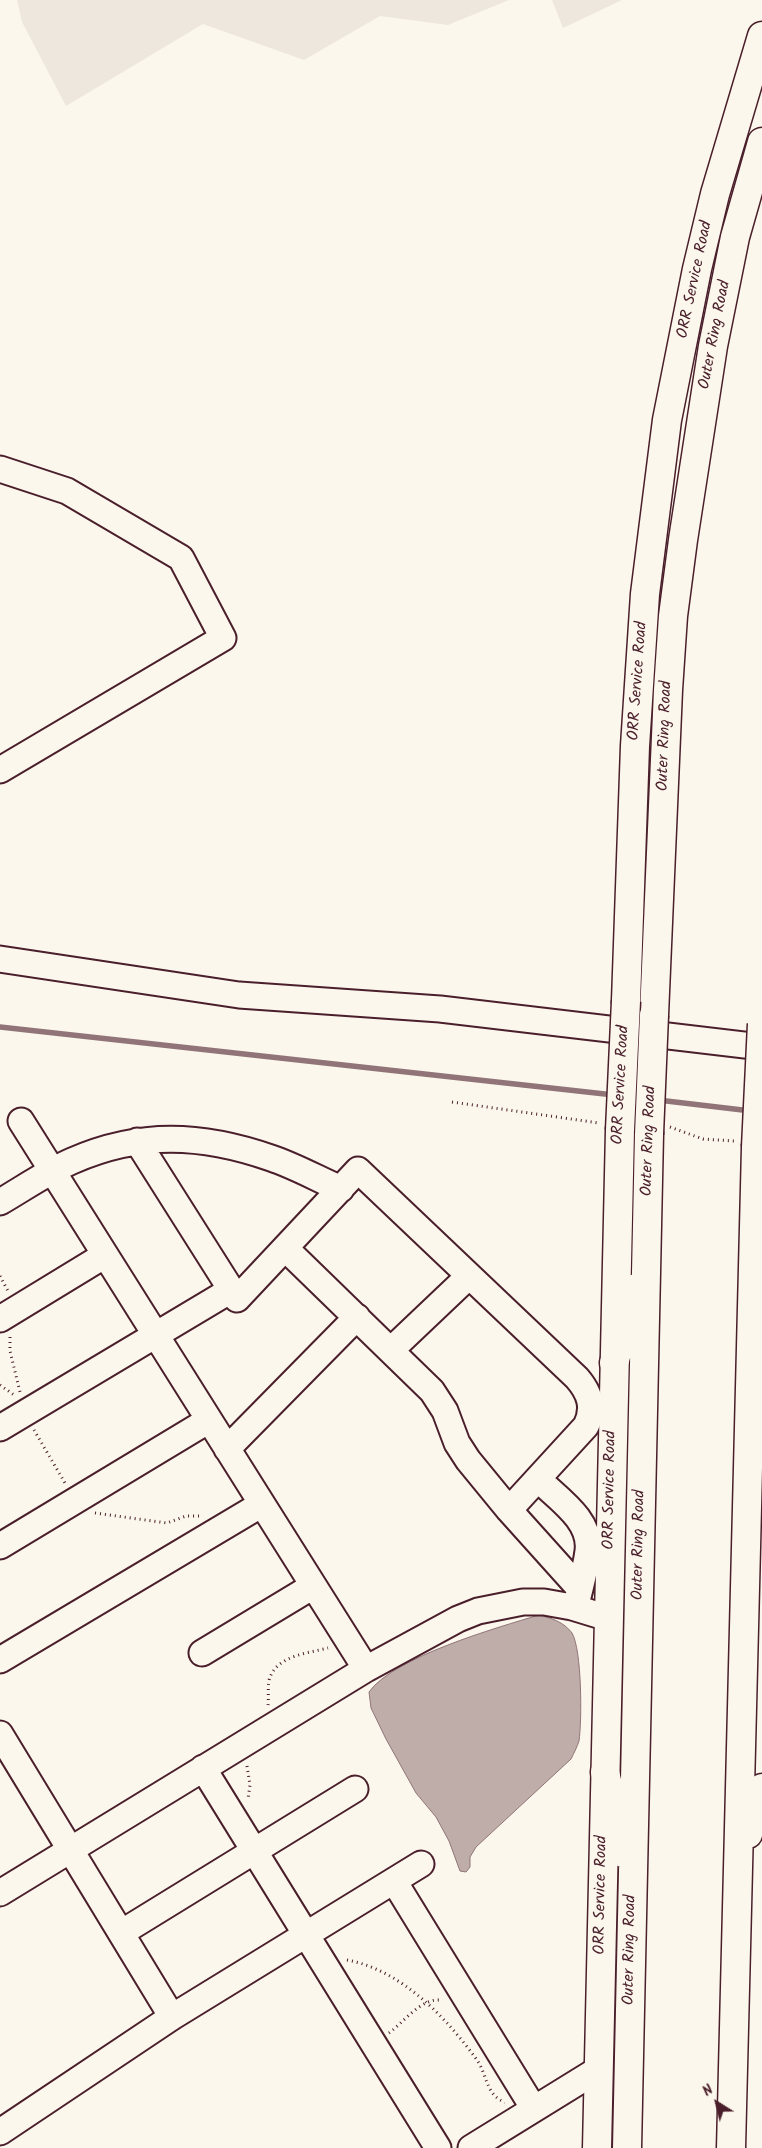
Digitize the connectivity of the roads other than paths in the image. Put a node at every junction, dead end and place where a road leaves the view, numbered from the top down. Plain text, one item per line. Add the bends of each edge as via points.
1 (762, 36) edge
2 (762, 142) edge
3 (0, 469) edge
4 (0, 770) edge
5 (0, 959) edge
6 (762, 1018) edge
7 (762, 1024) edge
8 (762, 1047) edge
9 (21, 1121) dead end
10 (137, 1141) junction
11 (52, 1170) junction
12 (340, 1189) junction
13 (0, 1202) edge
14 (285, 1248) junction
15 (106, 1255) junction
16 (646, 1255) junction
17 (469, 1276) junction
18 (752, 1282) junction
19 (231, 1290) junction
20 (357, 1317) junction
21 (0, 1319) edge
22 (762, 1319) edge
23 (156, 1336) junction
24 (391, 1350) junction
25 (614, 1363) junction
26 (209, 1420) junction
27 (0, 1428) edge
28 (227, 1449) junction
29 (538, 1479) junction
30 (262, 1504) junction
31 (509, 1510) junction
32 (0, 1546) edge
33 (313, 1586) junction
34 (578, 1598) junction
35 (608, 1618) junction
36 (202, 1653) dead end
37 (0, 1660) edge
38 (366, 1669) junction
39 (0, 1734) edge
40 (203, 1768) junction
41 (605, 1772) junction
42 (762, 1788) edge
43 (355, 1789) dead end
44 (70, 1849) junction
45 (254, 1851) junction
46 (422, 1864) dead end
47 (737, 1867) junction
48 (394, 1881) junction
49 (0, 1893) edge
50 (632, 1896) junction
51 (121, 1933) junction
52 (312, 1945) junction
53 (172, 2017) junction
54 (599, 2069) junction
55 (534, 2109) junction
56 (0, 2132) edge
57 (438, 2148) edge
58 (470, 2148) edge
59 (597, 2148) edge
60 (627, 2148) edge
61 (731, 2148) edge

1 - 25 main road, ORR Service Road, bridge via 715,194 697,268 667,420 644,594 634,766
2 - 16 main road, Outer Ring Road, bridge via 735,237 713,346 673,616
3 - 4 street via 67,491 181,558 224,638
5 - 8 street via 239,995 440,1009
6 - 7 main road
7 - 18 main road, bridge
9 - 11 street
10 - 11 street
10 - 12 street via 162,1138 220,1144 272,1158
10 - 19 street
11 - 13 street
11 - 15 street
12 - 14 street
12 - 17 street via 358,1170
14 - 19 street via 237,1299
14 - 20 street
15 - 21 street
15 - 23 street
16 - 25 main road
16 - 50 main road, Outer Ring Road
17 - 24 street
17 - 29 street via 577,1378 589,1396 591,1409 586,1426
18 - 22 main road
18 - 47 main road
19 - 23 street
20 - 24 street
20 - 28 street
23 - 26 street
23 - 27 street
24 - 31 street via 432,1391 445,1411 457,1443
25 - 35 main road, ORR Service Road
26 - 28 street
26 - 32 street
28 - 30 street
29 - 31 street
29 - 34 street via 578,1517 585,1529 588,1550
30 - 33 street
30 - 37 street
31 - 34 street
33 - 36 street
33 - 38 street
34 - 35 street
34 - 38 street via 523,1602 478,1611 430,1633
35 - 41 main road, ORR Service Road
38 - 40 street
39 - 44 street
40 - 44 street
40 - 45 street
41 - 50 main road
41 - 54 main road, ORR Service Road
42 - 47 main road
43 - 45 street
44 - 49 street
44 - 51 street
45 - 51 street
45 - 52 street
46 - 48 street
47 - 61 main road
48 - 52 street
48 - 55 street
50 - 60 main road, Outer Ring Road
51 - 53 street
52 - 53 street
52 - 57 street
53 - 56 street
54 - 55 street
54 - 59 main road, ORR Service Road
55 - 58 street

